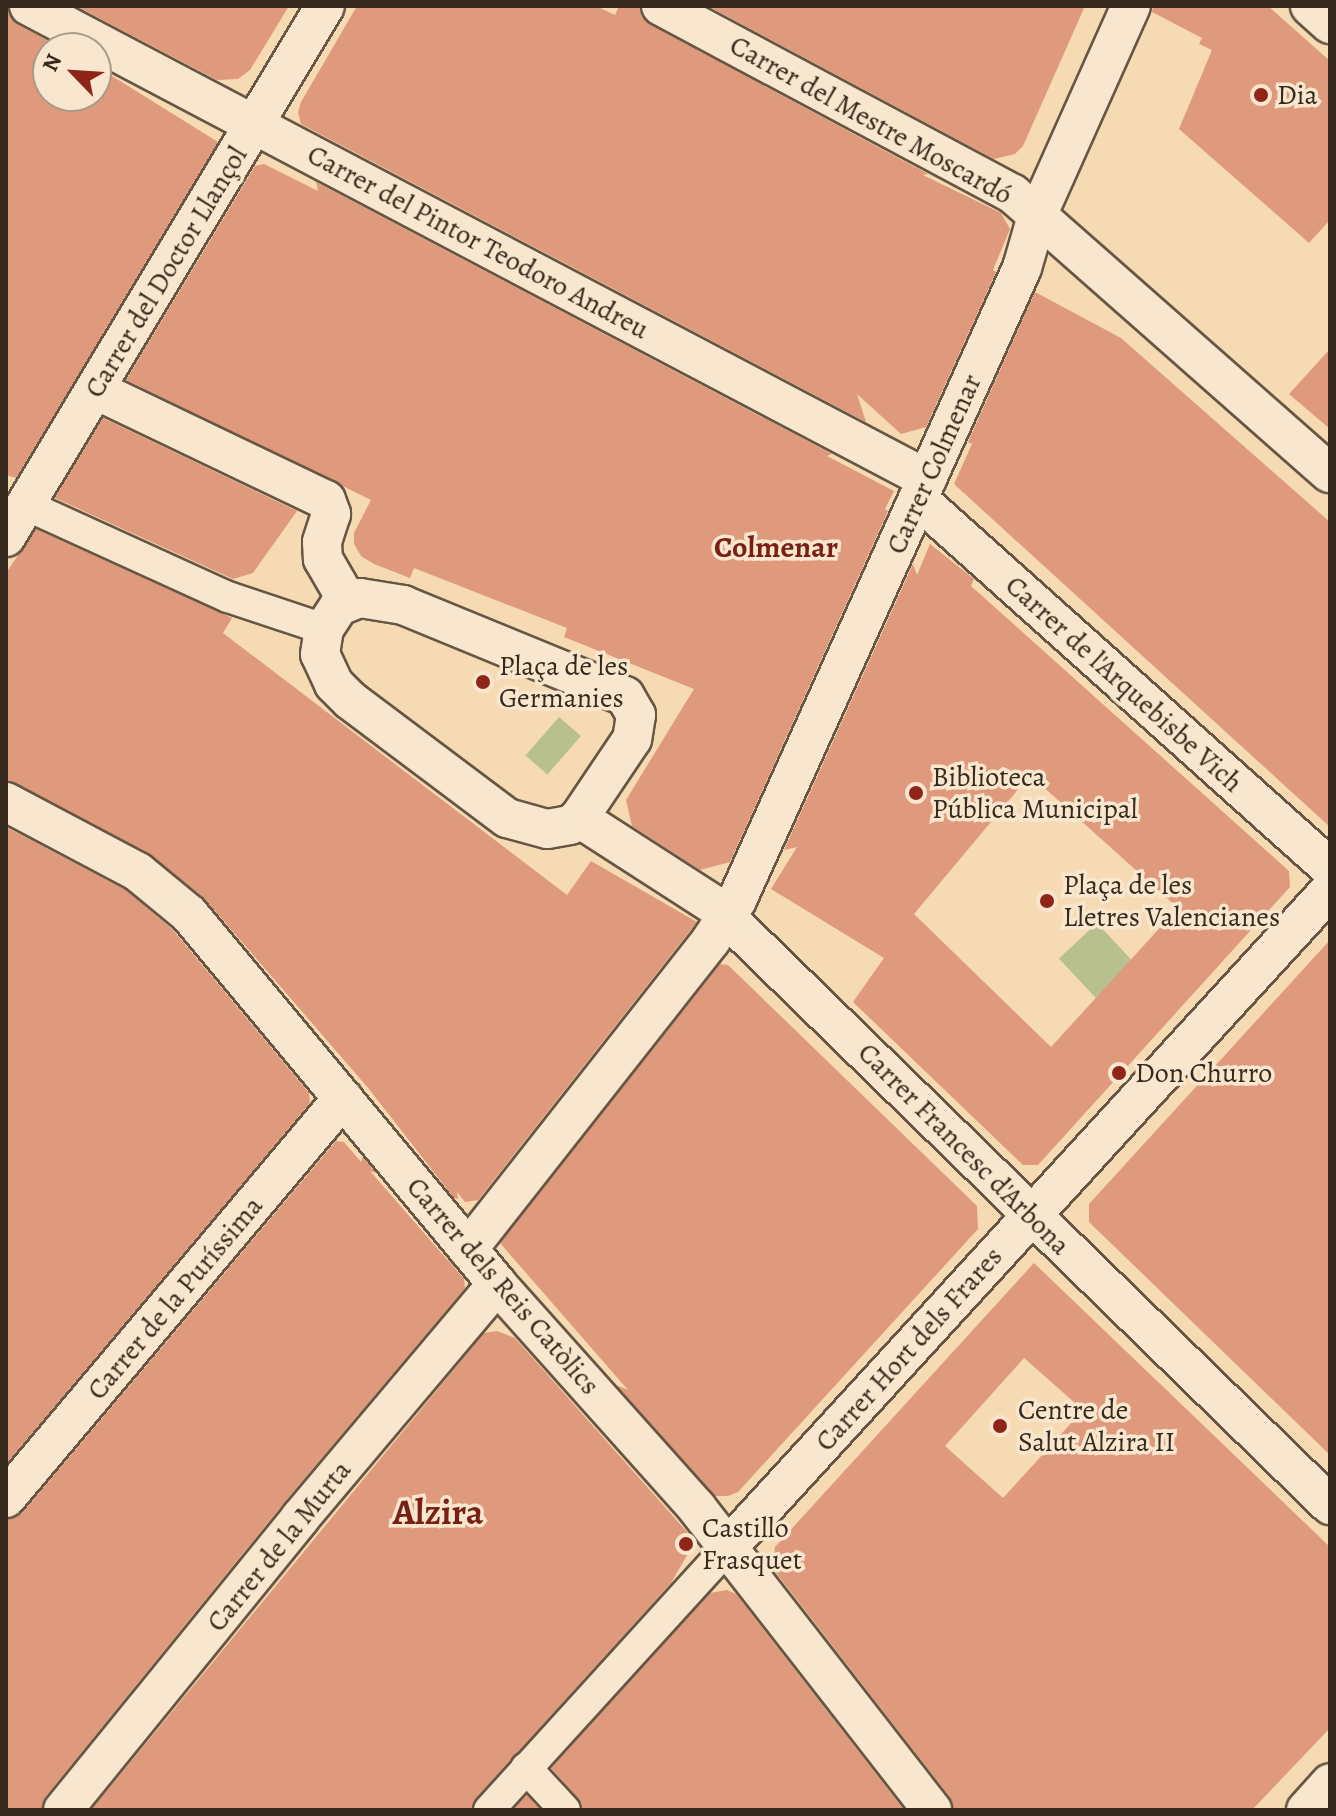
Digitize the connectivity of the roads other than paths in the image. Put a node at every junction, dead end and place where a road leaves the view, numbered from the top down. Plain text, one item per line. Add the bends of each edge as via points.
1 (29, 6) edge
2 (325, 6) edge
3 (661, 6) edge
4 (1131, 6) edge
5 (1310, 6) edge
6 (1330, 24) edge
7 (254, 124) junction
8 (1037, 216) junction
9 (96, 390) junction
10 (1330, 473) edge
11 (923, 489) junction
12 (16, 498) edge
13 (6, 537) edge
14 (336, 616) junction
15 (17, 807) edge
16 (579, 818) junction
17 (1330, 868) edge
18 (1330, 890) edge
19 (728, 917) junction
20 (343, 1098) junction
21 (1031, 1216) junction
22 (468, 1249) junction
23 (497, 1284) junction
24 (6, 1498) edge
25 (1330, 1505) edge
26 (728, 1547) junction
27 (526, 1768) junction
28 (1330, 1783) edge
29 (63, 1810) edge
30 (489, 1810) edge
31 (565, 1810) edge
32 (932, 1810) edge
33 (1306, 1810) edge

1 - 7 street, Carrer del Pintor Teodoro Andreu
2 - 7 street, Carrer del Doctor Llançol
3 - 8 street, Carrer del Mestre Moscardó via 1013,194
4 - 8 street, Carrer Colmenar
5 - 6 street
7 - 9 street, Carrer del Doctor Llançol
7 - 11 street, Carrer del Pintor Teodoro Andreu
8 - 10 street, Carrer del Mestre Moscardó
8 - 11 street, Carrer Colmenar via 1022,268
9 - 12 street, Carrer del Doctor Llançol
9 - 14 street via 326,500 331,514 323,559
11 - 17 street, Carrer de l'Arquebisbe Vich
11 - 19 street, Carrer Colmenar
12 - 13 street, Carrer del Doctor Llançol
12 - 14 street via 228,597
14 - 16 street via 320,654 334,684 507,818 535,829 559,828
14 - 16 street via 370,598 403,605 625,696 636,715 632,739
15 - 20 street, Carrer dels Reis Catòlics via 138,872 175,901
16 - 19 street, Carrer Francesc d'Arbona via 696,890
18 - 21 street, Carrer Hort dels Frares
19 - 21 street, Carrer Francesc d'Arbona
19 - 22 street
20 - 22 street, Carrer dels Reis Catòlics
20 - 24 street, Carrer de la Puríssima
21 - 25 street, Carrer Francesc d'Arbona
21 - 26 street, Carrer Hort dels Frares
22 - 23 street, Carrer dels Reis Catòlics
23 - 26 street, Carrer dels Reis Catòlics
23 - 29 street, Carrer de la Murta
26 - 27 street, Carrer Hort dels Frares
26 - 32 street, Carrer dels Reis Catòlics
27 - 30 street, Carrer Hort dels Frares
27 - 31 street
28 - 33 street

